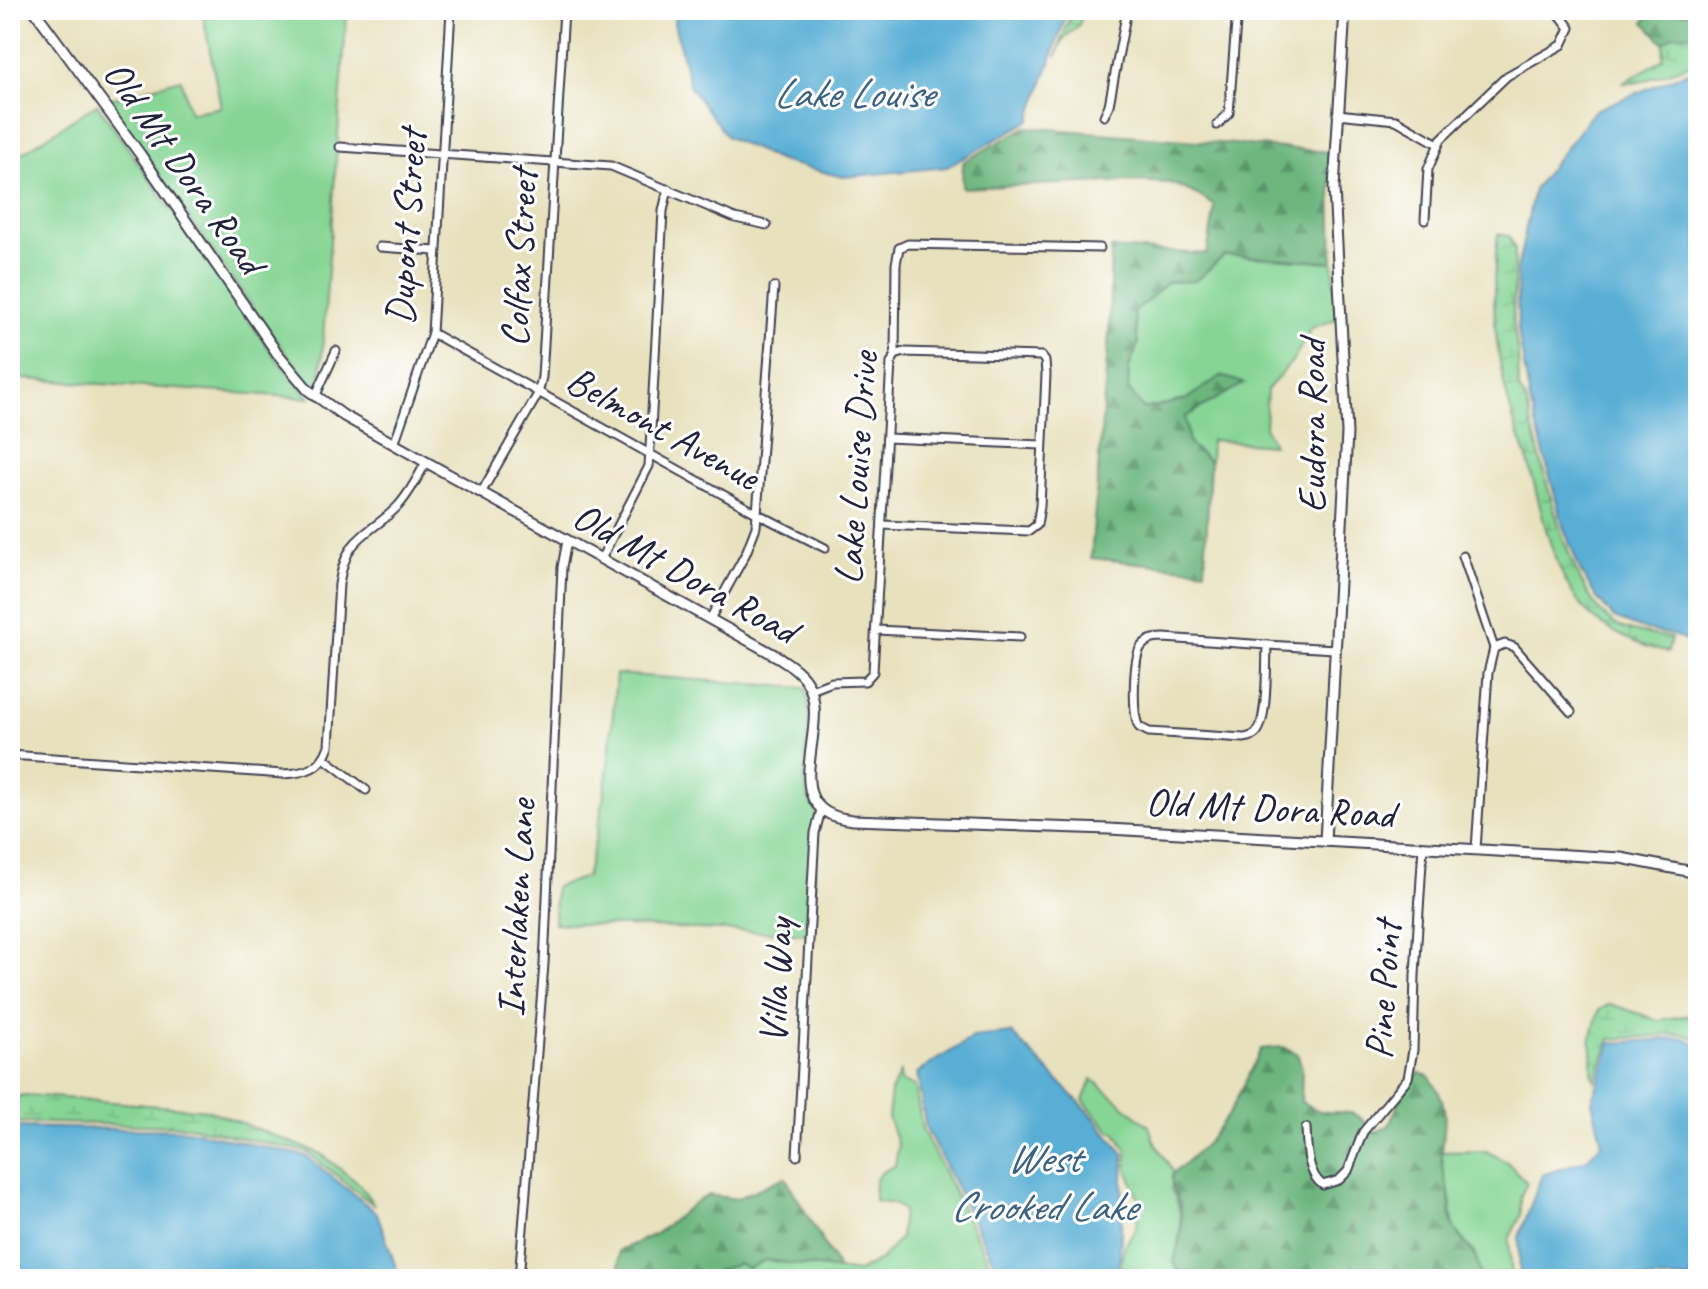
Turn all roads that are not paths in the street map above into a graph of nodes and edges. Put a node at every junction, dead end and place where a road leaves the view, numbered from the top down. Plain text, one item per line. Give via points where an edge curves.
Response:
1 (34, 10) edge
2 (451, 10) edge
3 (564, 10) edge
4 (1127, 10) edge
5 (1237, 10) edge
6 (1345, 10) edge
7 (1556, 10) edge
8 (1337, 114) junction
9 (1104, 116) dead end
10 (1217, 125) dead end
11 (1438, 144) junction
12 (340, 147) dead end
13 (442, 154) junction
14 (554, 161) junction
15 (668, 189) junction
16 (1425, 220) dead end
17 (767, 225) dead end
18 (380, 247) dead end
19 (1100, 248) dead end
20 (436, 251) junction
21 (774, 287) dead end
22 (432, 333) junction
23 (336, 351) dead end
24 (895, 355) junction
25 (538, 394) junction
26 (315, 397) junction
27 (887, 438) junction
28 (394, 444) junction
29 (1042, 445) junction
30 (649, 453) junction
31 (426, 462) junction
32 (481, 493) junction
33 (758, 514) junction
34 (882, 525) junction
35 (567, 541) junction
36 (825, 548) dead end
37 (1463, 556) dead end
38 (601, 559) junction
39 (710, 619) junction
40 (876, 630) junction
41 (1020, 637) dead end
42 (1267, 645) junction
43 (1494, 648) junction
44 (1335, 649) junction
45 (811, 690) junction
46 (1571, 712) dead end
47 (10, 755) edge
48 (324, 758) junction
49 (366, 790) dead end
50 (821, 810) junction
51 (1325, 841) junction
52 (1423, 846) junction
53 (1476, 849) junction
54 (1698, 873) edge
55 (1306, 1128) dead end
56 (797, 1156) dead end
57 (519, 1279) edge

1 - 26 street, Old Mt Dora Road via 277,353
2 - 13 street, Dupont Street
3 - 14 street, Colfax Street
4 - 9 street
5 - 10 street via 1229,113
6 - 8 street, Eudora Road
7 - 11 street via 1570,28 1562,45 1507,76
8 - 11 street via 1396,120
8 - 44 street, Eudora Road via 1334,188 1347,433
11 - 16 street via 1428,169
12 - 13 street
13 - 14 street
13 - 20 street, Dupont Street
14 - 15 street via 611,166
14 - 25 street, Colfax Street
15 - 17 street via 735,218
15 - 30 street
18 - 20 street
19 - 24 street, Lake Louise Drive via 899,248
20 - 22 street, Dupont Street
21 - 33 street
22 - 25 street, Belmont Avenue
22 - 28 street, Dupont Street
23 - 26 street
24 - 27 street, Lake Louise Drive
24 - 29 street via 1041,356 1046,374
25 - 30 street, Belmont Avenue
25 - 32 street, Colfax Street
26 - 28 street, Old Mt Dora Road
27 - 29 street
27 - 34 street, Lake Louise Drive
28 - 31 street, Old Mt Dora Road
29 - 34 street via 1037,525 1029,531
30 - 33 street, Belmont Avenue
30 - 38 street via 649,466
31 - 32 street, Old Mt Dora Road
31 - 48 street via 403,500 356,540 344,560
32 - 35 street, Old Mt Dora Road
33 - 36 street, Belmont Avenue
33 - 39 street via 753,538
34 - 40 street, Lake Louise Drive
35 - 38 street, Old Mt Dora Road
35 - 57 street, Interlaken Lane via 544,964
37 - 43 street
38 - 39 street, Old Mt Dora Road
39 - 45 street, Old Mt Dora Road via 780,658
40 - 41 street
40 - 45 street, Lake Louise Drive via 873,672 867,680 832,682
42 - 42 street via 1261,724 1252,736 1149,732 1139,727 1134,714 1143,644 1164,638
42 - 44 street
43 - 46 street via 1514,647
43 - 53 street
44 - 51 street, Eudora Road
45 - 50 street, Old Mt Dora Road via 810,786
47 - 48 street via 283,774 307,771
48 - 49 street
50 - 51 street, Old Mt Dora Road via 853,820
50 - 56 street, Villa Way via 815,833
51 - 52 street, Old Mt Dora Road
52 - 53 street, Old Mt Dora Road
52 - 55 street, Pine Point via 1408,1078 1363,1132 1352,1164 1339,1180 1323,1185 1317,1180
53 - 54 street, Old Mt Dora Road via 1621,858

